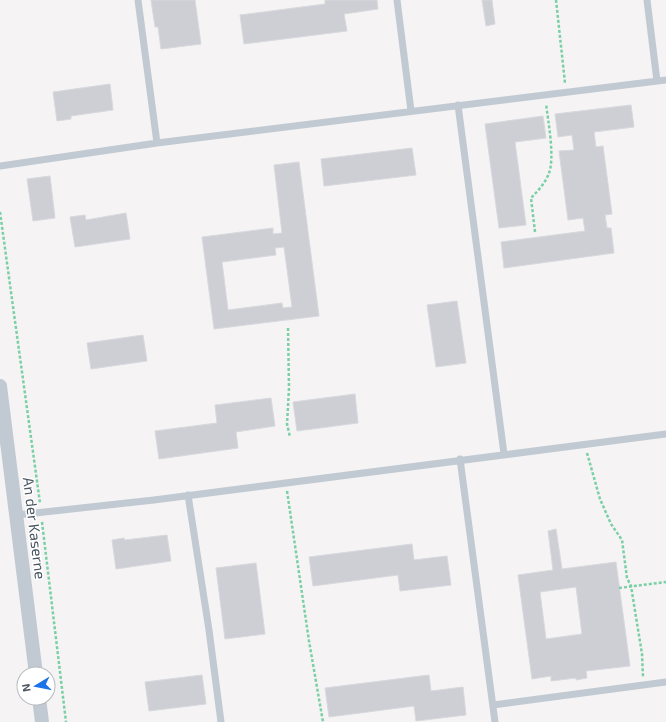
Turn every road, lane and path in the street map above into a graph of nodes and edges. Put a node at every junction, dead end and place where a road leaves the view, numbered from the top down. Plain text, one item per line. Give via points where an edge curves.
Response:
1 (138, 0) edge
2 (397, 0) edge
3 (556, 0) edge
4 (647, 0) edge
5 (666, 80) edge
6 (657, 81) junction
7 (566, 92) junction
8 (544, 94) junction
9 (458, 105) junction
10 (411, 111) junction
11 (157, 143) junction
12 (0, 166) edge
13 (0, 212) edge
14 (535, 232) dead end
15 (288, 328) dead end
16 (0, 386) edge
17 (666, 434) edge
18 (290, 437) dead end
19 (585, 444) junction
20 (504, 454) junction
21 (460, 459) junction
22 (286, 482) junction
23 (188, 495) junction
24 (41, 512) junction
25 (17, 515) junction
26 (666, 582) edge
27 (631, 586) junction
28 (619, 588) dead end
29 (35, 666) edge
30 (666, 682) edge
31 (643, 685) junction
32 (493, 705) junction
33 (40, 706) edge
34 (42, 722) edge
35 (66, 722) edge
36 (221, 722) edge
37 (323, 722) edge
38 (495, 722) edge

1 - 11 lane
2 - 10 lane
3 - 7 path
4 - 6 lane
5 - 6 lane
6 - 7 lane
7 - 8 lane
8 - 9 lane
8 - 14 path via 551,153 550,172 531,198
9 - 10 lane
9 - 20 lane
10 - 11 lane
11 - 12 lane
13 - 24 path
15 - 18 path via 287,424
16 - 25 street, An der Kaserne
17 - 19 lane
19 - 20 lane
19 - 27 path via 600,499 611,524 622,540 627,578
20 - 21 lane
21 - 22 lane
21 - 32 lane
22 - 23 lane
22 - 37 path
23 - 24 lane
23 - 36 lane
24 - 25 lane
24 - 35 path
25 - 29 street, An der Kaserne
26 - 27 path
27 - 28 path
27 - 31 path via 642,654
30 - 31 lane
31 - 32 lane
32 - 38 lane
33 - 34 street

